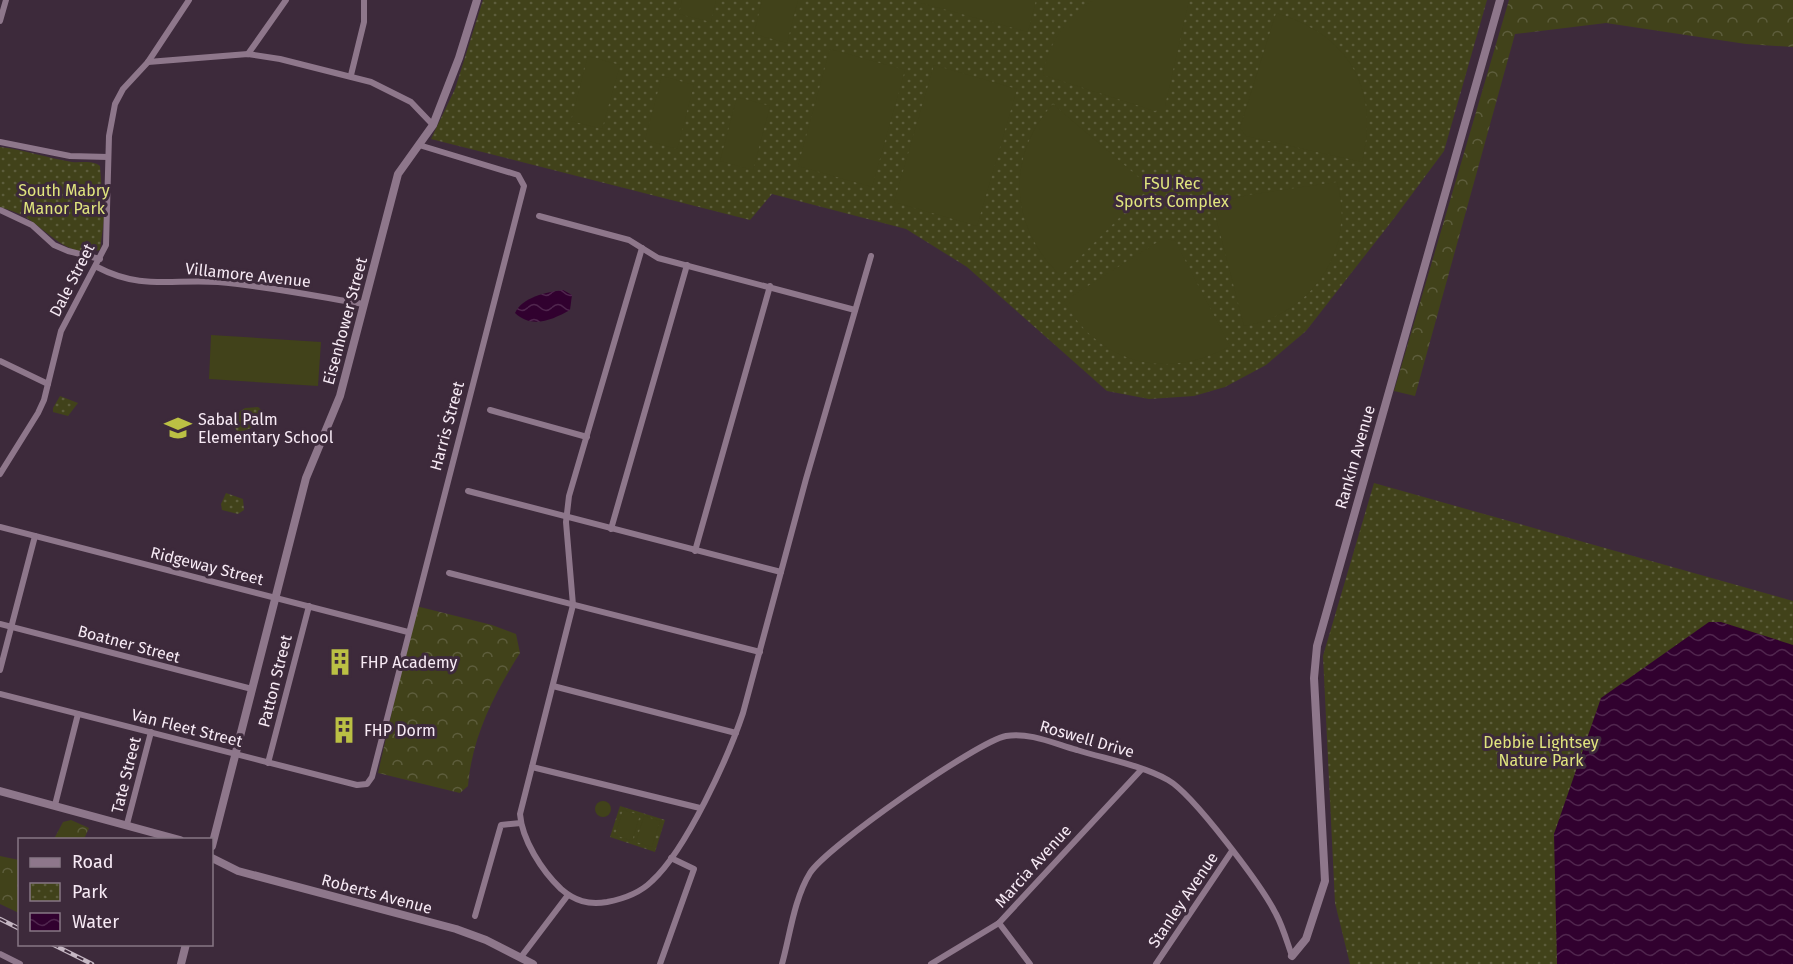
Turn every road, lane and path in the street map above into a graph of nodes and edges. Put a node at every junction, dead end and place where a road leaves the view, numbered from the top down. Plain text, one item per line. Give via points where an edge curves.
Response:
1 (6, 0) edge
2 (189, 0) edge
3 (286, 0) edge
4 (364, 0) edge
5 (477, 0) edge
6 (1500, 0) edge
7 (0, 21) edge
8 (248, 54) junction
9 (148, 62) junction
10 (351, 75) junction
11 (433, 124) junction
12 (0, 142) edge
13 (419, 145) junction
14 (108, 157) junction
15 (0, 210) edge
16 (538, 216) dead end
17 (642, 248) junction
18 (871, 256) dead end
19 (100, 259) junction
20 (687, 265) junction
21 (97, 267) junction
22 (770, 286) junction
23 (363, 304) junction
24 (855, 310) junction
25 (0, 361) edge
26 (48, 384) junction
27 (490, 410) dead end
28 (587, 437) junction
29 (0, 474) edge
30 (468, 491) dead end
31 (566, 517) junction
32 (0, 527) edge
33 (611, 529) junction
34 (35, 536) junction
35 (695, 551) junction
36 (781, 572) junction
37 (449, 573) dead end
38 (274, 597) junction
39 (573, 604) junction
40 (309, 606) junction
41 (0, 624) edge
42 (11, 627) junction
43 (408, 632) junction
44 (760, 652) junction
45 (0, 670) edge
46 (553, 686) junction
47 (252, 689) junction
48 (0, 694) edge
49 (78, 714) junction
50 (151, 732) junction
51 (736, 734) junction
52 (235, 754) junction
53 (268, 763) junction
54 (532, 767) junction
55 (1141, 770) junction
56 (367, 784) joint
57 (0, 791) edge
58 (55, 805) junction
59 (700, 808) junction
60 (521, 823) junction
61 (127, 824) junction
62 (215, 832) junction
63 (173, 838) edge
64 (210, 838) edge
65 (213, 841) edge
66 (1232, 851) junction
67 (213, 858) edge
68 (671, 858) junction
69 (568, 895) junction
70 (475, 916) dead end
71 (999, 923) junction
72 (186, 946) edge
73 (0, 954) edge
74 (521, 957) junction
75 (1291, 960) edge
76 (20, 964) edge
77 (181, 964) edge
78 (533, 964) edge
79 (660, 964) edge
80 (782, 964) edge
81 (931, 964) edge
82 (1030, 964) edge
83 (1156, 964) edge

1 - 7 street
2 - 9 street, Dale Street
3 - 8 street
4 - 10 street via 364,22
5 - 11 street, Eisenhower Street
6 - 75 street, Rankin Avenue via 1317,646 1315,687 1325,881 1309,929
8 - 9 street
8 - 10 street
9 - 14 street, Dale Street via 119,96
10 - 11 street via 411,102
11 - 13 street, Eisenhower Street
12 - 14 street via 70,156
13 - 23 street, Eisenhower Street via 398,174
13 - 43 street, Harris Street via 518,175 524,186
14 - 19 street, Dale Street via 107,231
15 - 19 street via 32,225 68,252
16 - 17 street via 629,240
17 - 20 street via 658,258
17 - 28 street
18 - 24 street
19 - 21 street, Dale Street
20 - 22 street
20 - 33 street
21 - 23 street, Villamore Avenue via 142,283 218,282
21 - 26 street, Dale Street via 61,331
22 - 24 street
22 - 35 street
23 - 38 street, Eisenhower Street via 340,396 306,478
24 - 36 street
25 - 26 street
26 - 29 street, Dale Street via 38,413
27 - 28 street
28 - 31 street
30 - 31 street
31 - 33 street
31 - 39 street
32 - 34 street, Ridgeway Street
33 - 35 street
34 - 38 street, Ridgeway Street
34 - 42 street
35 - 36 street
36 - 44 street
37 - 39 street
38 - 40 street, Ridgeway Street
38 - 47 street, Eisenhower Street
39 - 44 street
39 - 46 street
40 - 43 street, Ridgeway Street
40 - 53 street, Patton Street
41 - 42 street, Boatner Street
42 - 45 street
42 - 47 street, Boatner Street
43 - 56 street, Harris Street via 372,777
44 - 51 street
46 - 51 street
46 - 54 street
47 - 52 street, Eisenhower Street
48 - 49 street, Van Fleet Street
49 - 50 street, Van Fleet Street
49 - 58 street
50 - 52 street, Van Fleet Street
50 - 61 street, Tate Street
51 - 59 street
52 - 53 street, Van Fleet Street
52 - 62 street, Eisenhower Street
53 - 56 street, Van Fleet Street via 357,785
54 - 59 street
54 - 60 street via 522,801
55 - 66 street, Roswell Drive via 1172,782
55 - 71 street, Marcia Avenue
55 - 80 street, Roswell Drive via 1029,736 1007,736 986,743 893,804 814,866 804,884
57 - 58 street
58 - 61 street
59 - 68 street
60 - 69 street via 536,855
60 - 70 street via 501,825
61 - 63 street
62 - 64 street, Eisenhower Street
62 - 65 street, Eisenhower Street
66 - 75 street, Roswell Drive via 1277,914
66 - 83 street, Stanley Avenue
67 - 74 street, Roberts Avenue via 255,876 456,929
68 - 69 street via 652,882 627,897 602,903 583,902
68 - 79 street via 694,869
69 - 74 street
71 - 81 street, Marcia Avenue
71 - 82 street
72 - 77 street
73 - 76 street
74 - 78 street, Roberts Avenue

